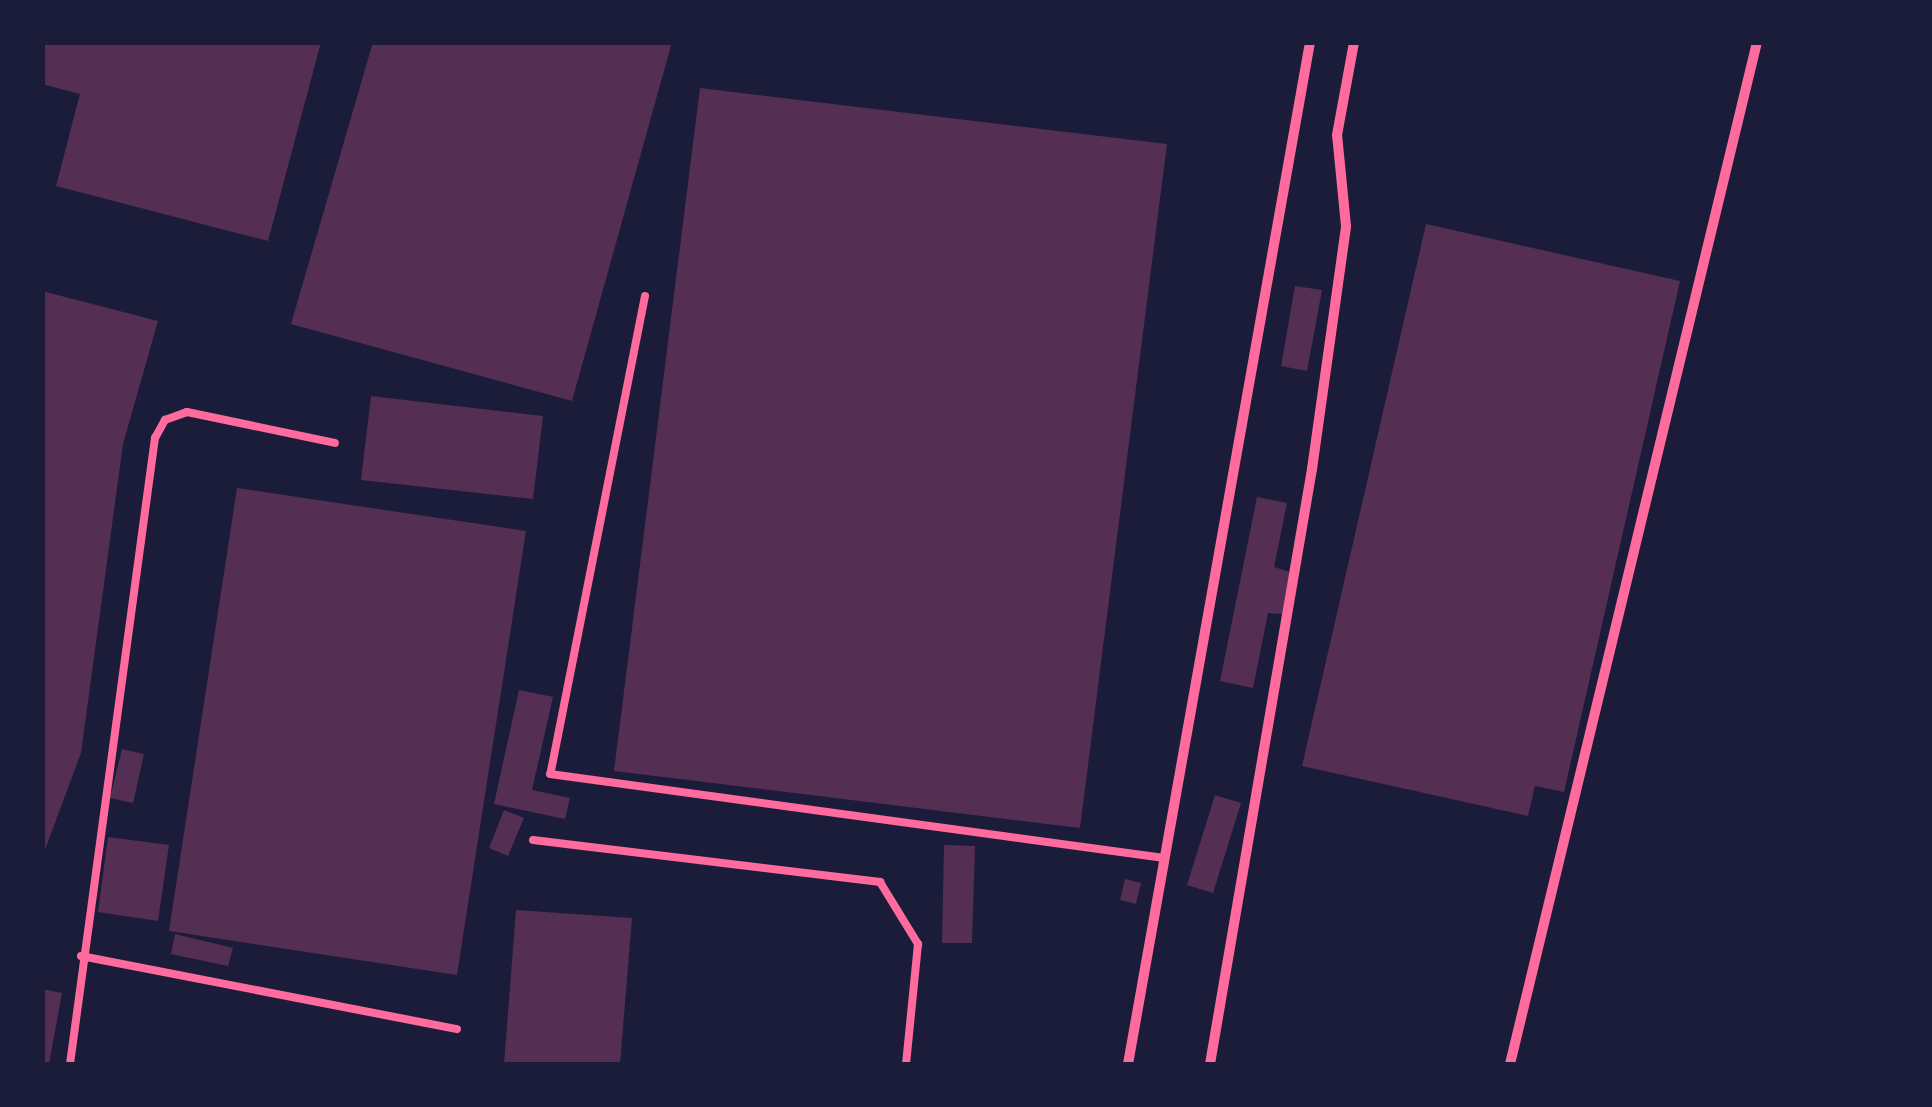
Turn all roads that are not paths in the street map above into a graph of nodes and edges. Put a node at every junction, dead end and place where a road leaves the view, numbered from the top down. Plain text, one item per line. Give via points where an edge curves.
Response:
1 (1310, 42) edge
2 (1354, 42) edge
3 (1757, 42) edge
4 (645, 296) dead end
5 (335, 443) dead end
6 (533, 840) dead end
7 (1164, 858) junction
8 (81, 956) junction
9 (457, 1029) dead end
10 (70, 1064) edge
11 (906, 1064) edge
12 (1128, 1064) edge
13 (1210, 1064) edge
14 (1510, 1064) edge

1 - 7 street
2 - 13 street via 1337,135 1346,226 1320,413
3 - 14 street
4 - 7 lane via 550,774
5 - 8 lane via 187,412 165,420 155,438
6 - 11 lane via 880,882 918,944
7 - 12 street
8 - 9 lane
8 - 10 lane

